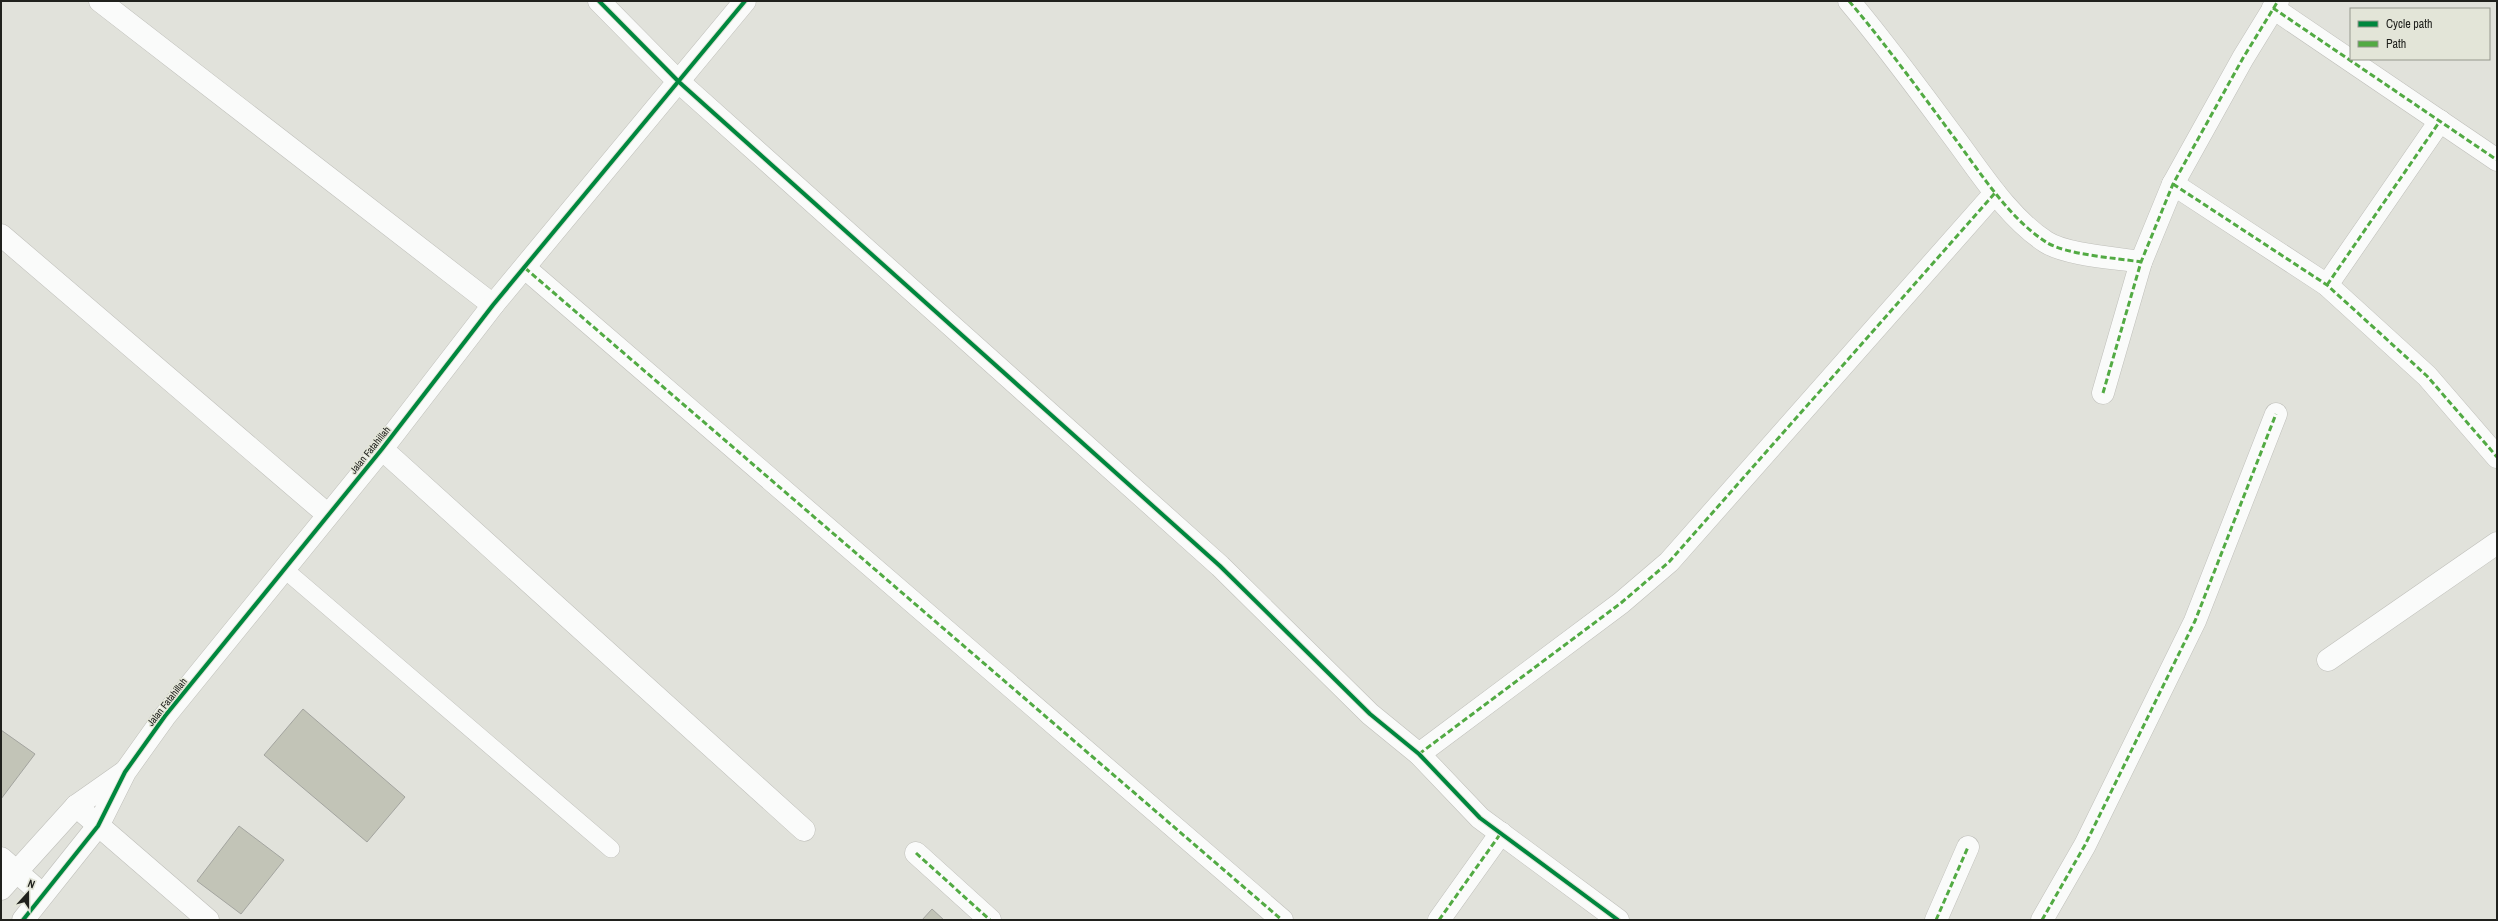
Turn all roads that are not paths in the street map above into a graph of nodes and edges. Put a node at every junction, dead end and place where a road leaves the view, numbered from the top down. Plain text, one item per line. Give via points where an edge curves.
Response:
1 (100, 1) edge
2 (599, 1) edge
3 (746, 1) edge
4 (1849, 1) edge
5 (2275, 4) edge
6 (2350, 57) edge
7 (2354, 60) edge
8 (679, 82) junction
9 (2440, 121) junction
10 (2497, 160) edge
11 (2173, 184) junction
12 (1995, 193) junction
13 (1, 235) edge
14 (2141, 262) junction
15 (525, 268) junction
16 (2327, 285) junction
17 (494, 306) junction
18 (2103, 393) dead end
19 (2276, 414) dead end
20 (382, 449) junction
21 (2497, 457) edge
22 (327, 514) junction
23 (2497, 543) edge
24 (284, 569) junction
25 (2328, 660) dead end
26 (1419, 754) junction
27 (125, 772) junction
28 (76, 806) junction
29 (98, 826) junction
30 (804, 830) dead end
31 (1501, 834) junction
32 (1968, 848) dead end
33 (611, 849) dead end
34 (916, 854) dead end
35 (1, 858) edge
36 (17, 872) junction
37 (1, 890) edge
38 (42, 894) junction
39 (23, 920) edge
40 (208, 920) edge
41 (990, 920) edge
42 (1282, 920) edge
43 (1439, 920) edge
44 (1618, 920) edge
45 (1936, 920) edge
46 (2042, 920) edge

1 - 17 street
2 - 8 street
3 - 8 street, Jalan Fatahillah
4 - 12 street via 1884,42
5 - 6 street
5 - 11 street
7 - 9 street
8 - 15 street, Jalan Fatahillah
8 - 26 street via 1220,566 1370,714
9 - 10 street
9 - 16 street
11 - 14 street
11 - 16 street
12 - 14 street via 2030,230 2047,243 2067,250
12 - 26 street via 1669,562 1621,603
13 - 22 street
14 - 18 street
15 - 17 street, Jalan Fatahillah
15 - 42 street
16 - 21 street via 2427,376
17 - 20 street, Jalan Fatahillah
19 - 46 street via 2195,621 2086,845
20 - 22 street, Jalan Fatahillah
20 - 30 street
22 - 24 street, Jalan Fatahillah
23 - 25 street
24 - 27 street, Jalan Fatahillah via 165,716
24 - 33 lane
26 - 31 street via 1480,818
27 - 28 street, Jalan Fatahillah
27 - 29 street, Jalan Fatahillah
28 - 29 street
28 - 36 street, Jalan Fatahillah
29 - 38 street, Jalan Fatahillah
29 - 40 street
31 - 43 street
31 - 44 street
32 - 45 street
34 - 41 street
35 - 36 street
36 - 37 street, Jalan Fatahillah
36 - 38 street
38 - 39 street, Jalan Fatahillah

